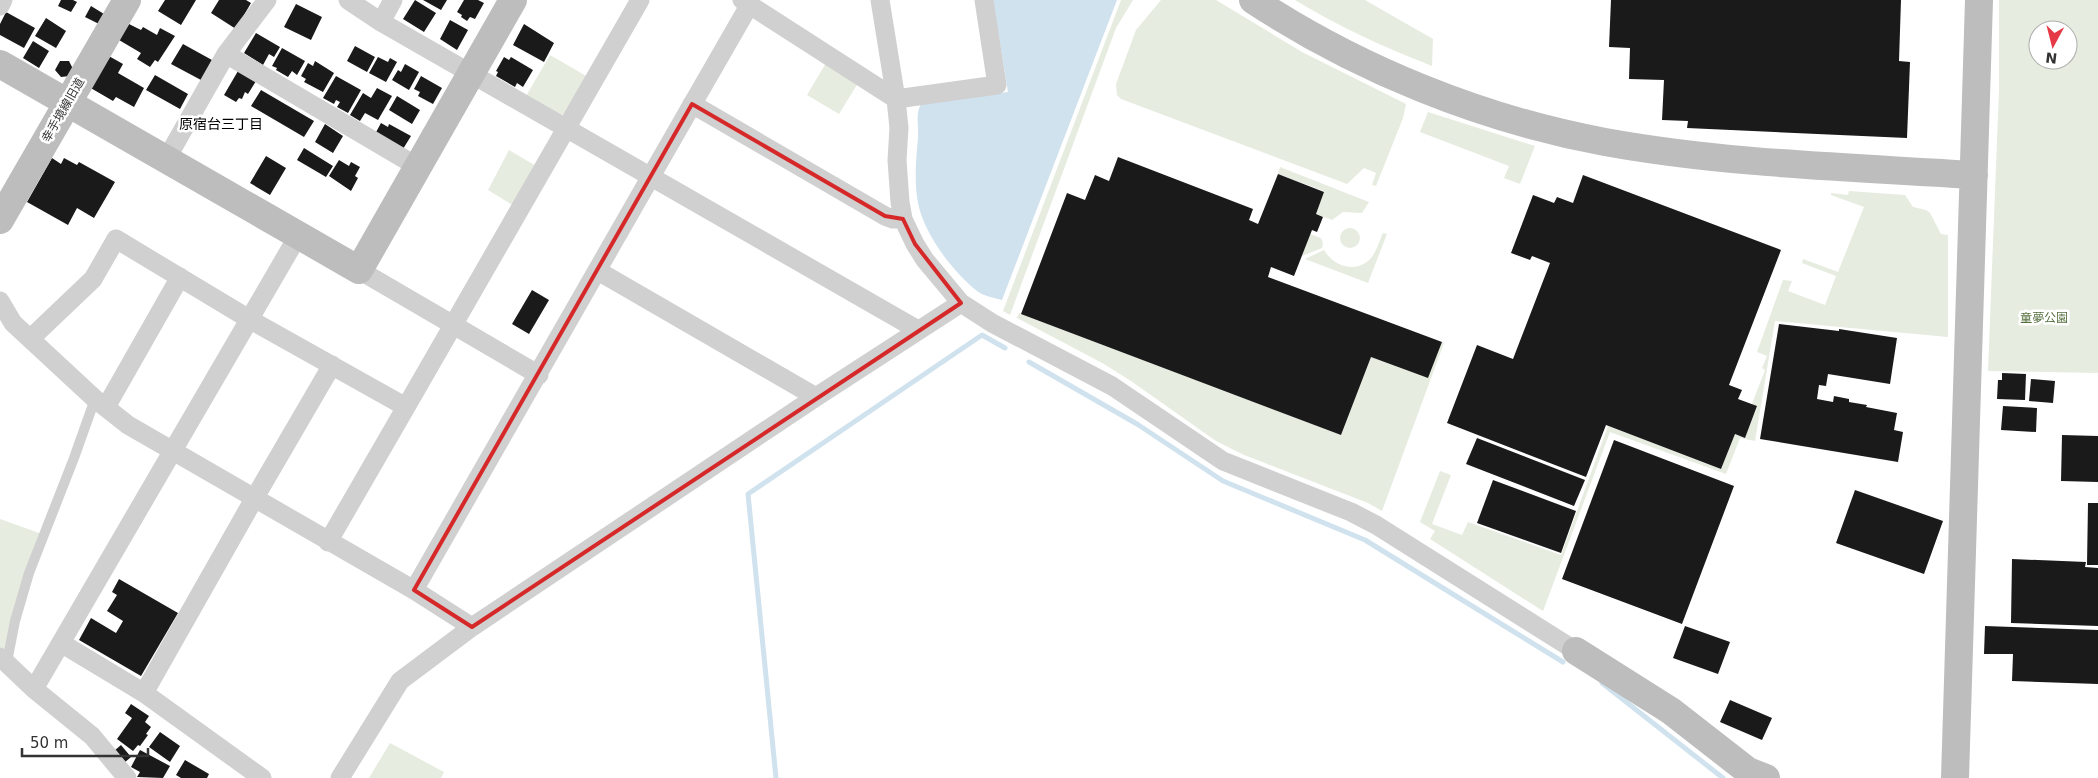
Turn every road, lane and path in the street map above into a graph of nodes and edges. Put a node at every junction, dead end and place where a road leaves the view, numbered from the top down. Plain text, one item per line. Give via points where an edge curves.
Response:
1 (4, 0) edge
2 (127, 0) edge
3 (267, 0) edge
4 (348, 0) edge
5 (393, 0) edge
6 (513, 0) edge
7 (640, 0) edge
8 (880, 0) edge
9 (984, 0) edge
10 (1253, 0) edge
11 (1979, 0) edge
12 (746, 2) edge
13 (0, 6) edge
14 (381, 22) junction
15 (226, 54) junction
16 (0, 64) edge
17 (471, 73) junction
18 (896, 99) junction
19 (68, 102) junction
20 (692, 104) junction
21 (566, 128) junction
22 (166, 158) junction
23 (418, 167) junction
24 (1974, 175) junction
25 (650, 176) junction
26 (903, 219) junction
27 (0, 220) edge
28 (299, 234) junction
29 (360, 270) junction
30 (598, 271) junction
31 (180, 277) junction
32 (0, 301) edge
33 (961, 303) junction
34 (249, 320) junction
35 (452, 325) junction
36 (918, 330) junction
37 (30, 339) junction
38 (332, 365) junction
39 (539, 375) junction
40 (816, 397) junction
41 (101, 403) junction
42 (406, 406) junction
43 (171, 452) junction
44 (254, 498) junction
45 (328, 542) junction
46 (414, 590) junction
47 (472, 627) junction
48 (61, 643) junction
49 (1576, 651) joint
50 (3, 660) edge
51 (34, 689) junction
52 (144, 693) junction
53 (127, 778) edge
54 (262, 778) edge
55 (340, 778) edge
56 (1766, 778) edge
57 (1955, 778) edge

1 - 13 street
2 - 19 street, 幸手境線旧道
3 - 15 street
4 - 14 street
5 - 14 street
6 - 17 street
7 - 21 street
8 - 18 street
9 - 18 street via 997,85
10 - 24 street via 1283,20 1413,85 1569,134 1649,149 1717,157
11 - 24 street
12 - 18 street
12 - 20 street
14 - 17 street
15 - 22 street
15 - 23 street
16 - 19 street
17 - 21 street
17 - 23 street
18 - 26 street via 897,160
19 - 22 street
19 - 27 street, 幸手境線旧道
20 - 25 street
20 - 26 street via 885,216
21 - 25 street
21 - 35 street
22 - 28 street
23 - 29 street
24 - 57 street
25 - 30 street
25 - 36 street
26 - 33 street via 925,260
28 - 29 street
28 - 34 street
29 - 35 street
30 - 39 street
30 - 40 street
31 - 34 street
31 - 37 street via 116,239 92,279
31 - 41 street
32 - 37 street via 13,323
33 - 36 street
33 - 49 street via 992,323 1112,386 1223,462 1376,524
34 - 38 street
34 - 43 street
35 - 39 street
35 - 42 street
36 - 40 street
37 - 41 street
38 - 42 street
38 - 44 street
39 - 46 street
40 - 47 street
41 - 43 street via 128,425
41 - 50 lane via 74,458 29,573
42 - 45 street
43 - 44 street
43 - 48 street
44 - 45 street
44 - 52 street
45 - 46 street
46 - 47 street
47 - 55 street via 400,681
48 - 51 street
48 - 52 street
49 - 56 street via 1671,711 1748,771
50 - 51 street
51 - 53 street via 92,736
52 - 54 street

